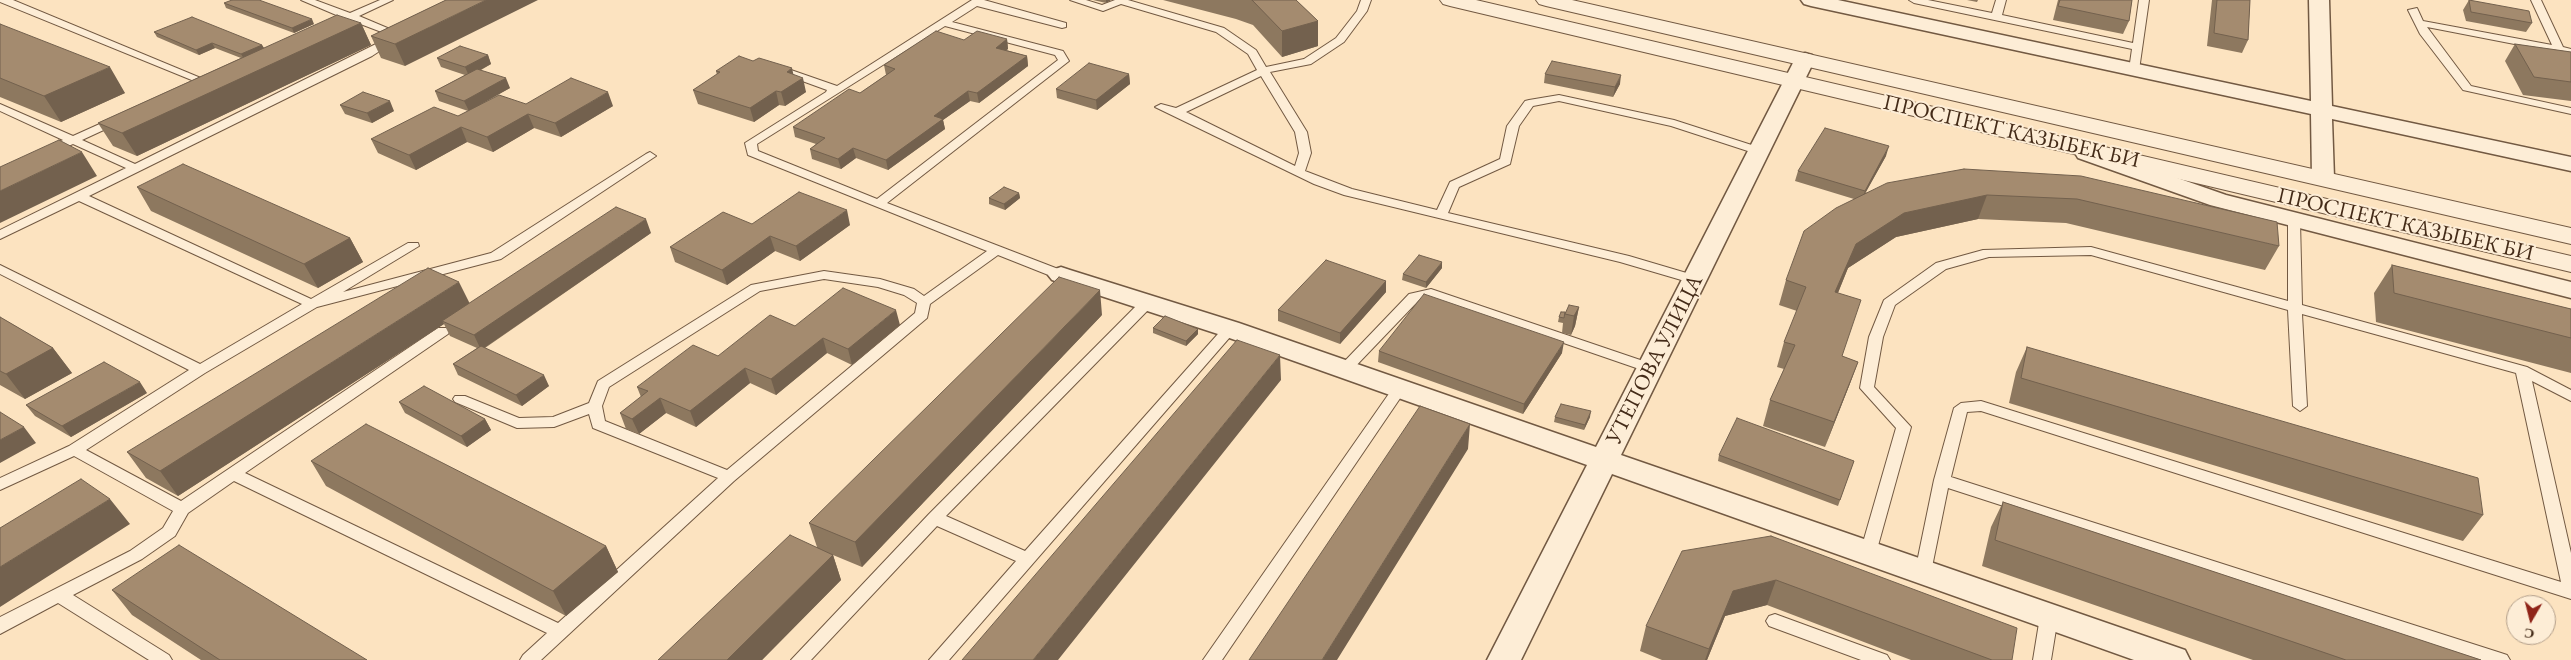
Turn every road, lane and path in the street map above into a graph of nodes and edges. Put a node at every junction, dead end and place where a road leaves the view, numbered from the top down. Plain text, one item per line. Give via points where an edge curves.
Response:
1 (4, 0) edge
2 (306, 0) edge
3 (388, 0) edge
4 (1075, 0) edge
5 (1366, 0) edge
6 (1450, 0) edge
7 (1546, 0) edge
8 (1811, 0) edge
9 (1914, 0) edge
10 (2001, 0) edge
11 (2319, 0) edge
12 (2536, 0) edge
13 (979, 1) edge
14 (2141, 1) edge
15 (1844, 4) edge
16 (2413, 10) dead end
17 (350, 17) junction
18 (1996, 17) junction
19 (946, 23) junction
20 (2420, 23) junction
21 (1062, 25) dead end
22 (324, 28) edge
23 (2138, 47) junction
24 (2559, 49) junction
25 (2571, 52) edge
26 (772, 67) edge
27 (1265, 70) junction
28 (1800, 70) junction
29 (2134, 70) junction
30 (185, 89) edge
31 (831, 94) junction
32 (0, 107) edge
33 (1161, 107) dead end
34 (2322, 111) junction
35 (2571, 111) edge
36 (1177, 112) junction
37 (124, 117) edge
38 (71, 141) junction
39 (2062, 144) junction
40 (1760, 151) junction
41 (650, 156) dead end
42 (36, 157) edge
43 (2571, 164) edge
44 (137, 169) junction
45 (1299, 172) junction
46 (2322, 178) junction
47 (81, 197) junction
48 (878, 204) junction
49 (1440, 214) junction
50 (2294, 221) junction
51 (0, 235) edge
52 (2571, 236) edge
53 (413, 246) dead end
54 (997, 250) junction
55 (2571, 264) edge
56 (0, 269) edge
57 (1060, 275) joint
58 (1695, 280) junction
59 (2571, 290) edge
60 (924, 302) junction
61 (1147, 303) junction
62 (312, 304) junction
63 (2295, 309) junction
64 (1230, 329) junction
65 (443, 331) edge
66 (1650, 368) junction
67 (1346, 369) junction
68 (200, 370) junction
69 (2522, 370) junction
70 (1400, 388) junction
71 (2571, 396) edge
72 (460, 399) dead end
73 (595, 406) junction
74 (2300, 406) dead end
75 (74, 450) junction
76 (1604, 460) junction
77 (233, 474) junction
78 (728, 477) junction
79 (1942, 480) junction
80 (0, 484) edge
81 (182, 509) junction
82 (935, 518) junction
83 (1868, 553) junction
84 (1026, 558) junction
85 (1923, 572) junction
86 (2571, 591) edge
87 (58, 594) junction
88 (2049, 617) junction
89 (1775, 621) dead end
90 (0, 627) edge
91 (560, 632) junction
92 (163, 660) edge
93 (529, 660) edge
94 (800, 660) edge
95 (938, 660) edge
96 (1212, 660) edge
97 (1504, 660) edge
98 (1881, 660) edge
99 (2042, 660) edge
100 (2173, 660) edge
101 (2501, 660) edge

1 - 30 lane via 207,79
2 - 17 lane
3 - 17 lane
4 - 27 lane via 1102,8 1121,1 1220,30 1252,52
5 - 27 lane via 1362,11 1340,40 1307,62
6 - 28 street, ПРОСПЕКТ КАЗЫБЕК БИ
7 - 28 street, ПРОСПЕКТ КАЗЫБЕК БИ
8 - 15 street
9 - 18 lane
10 - 18 lane
11 - 34 street
12 - 24 lane
13 - 19 lane
13 - 21 lane
14 - 23 lane
15 - 29 street
16 - 20 lane
17 - 22 lane
17 - 44 lane via 403,33 368,54
18 - 23 lane
19 - 31 lane
19 - 48 lane via 1058,53 1064,61
20 - 24 lane
20 - 35 lane via 2424,34 2467,88
23 - 29 lane
24 - 25 lane
26 - 31 lane via 833,88
27 - 36 lane
27 - 45 lane via 1301,132 1305,152
28 - 39 street, ПРОСПЕКТ КАЗЫБЕК БИ
28 - 40 street, УТЕПОВА УЛИЦА
28 - 46 street, ПРОСПЕКТ КАЗЫБЕК БИ
29 - 34 street
31 - 48 lane via 751,143 752,153
32 - 38 lane
33 - 36 lane
34 - 43 street
34 - 46 street
36 - 45 lane
37 - 38 lane
38 - 42 lane
38 - 44 lane
39 - 50 street via 2218,200
39 - 55 street, ПРОСПЕКТ КАЗЫБЕК БИ
40 - 49 lane via 1674,123 1559,98 1529,103 1513,126 1506,162 1454,185
40 - 58 street, УТЕПОВА УЛИЦА
41 - 62 lane via 496,256
44 - 47 lane
45 - 49 lane via 1348,192
46 - 52 street, ПРОСПЕКТ КАЗЫБЕК БИ
47 - 51 lane
47 - 62 lane
48 - 54 lane
49 - 58 lane via 1624,259
50 - 59 street
50 - 63 lane
53 - 62 lane
54 - 57 lane
54 - 60 lane
56 - 68 lane
57 - 61 street
58 - 66 street, УТЕПОВА УЛИЦА
60 - 73 lane via 909,292 880,283 824,276 756,288 603,384
60 - 78 lane via 922,315
61 - 64 street
61 - 82 lane
62 - 68 lane
63 - 69 lane
63 - 74 lane
63 - 83 lane via 2091,251 1988,253 1941,266 1889,303 1876,337 1867,388 1904,427
64 - 67 street
64 - 84 lane
65 - 77 lane
66 - 67 lane via 1431,293 1414,297
66 - 76 street, УТЕПОВА УЛИЦА
67 - 70 street
68 - 75 lane
69 - 71 lane
69 - 86 lane
70 - 76 street
70 - 96 lane
72 - 73 lane via 517,423 554,422
73 - 78 lane via 598,424
75 - 80 lane
75 - 81 lane
76 - 83 street
76 - 97 street, УТЕПОВА УЛИЦА
77 - 81 lane
77 - 91 lane
78 - 91 lane
79 - 85 lane
79 - 86 lane via 1961,408 1981,406
79 - 101 lane
81 - 87 lane via 169,532 136,555
82 - 84 lane
82 - 94 lane
83 - 85 street
84 - 95 lane
85 - 88 street
87 - 90 lane
87 - 92 lane
88 - 99 lane
88 - 100 street
89 - 98 lane
91 - 93 lane

